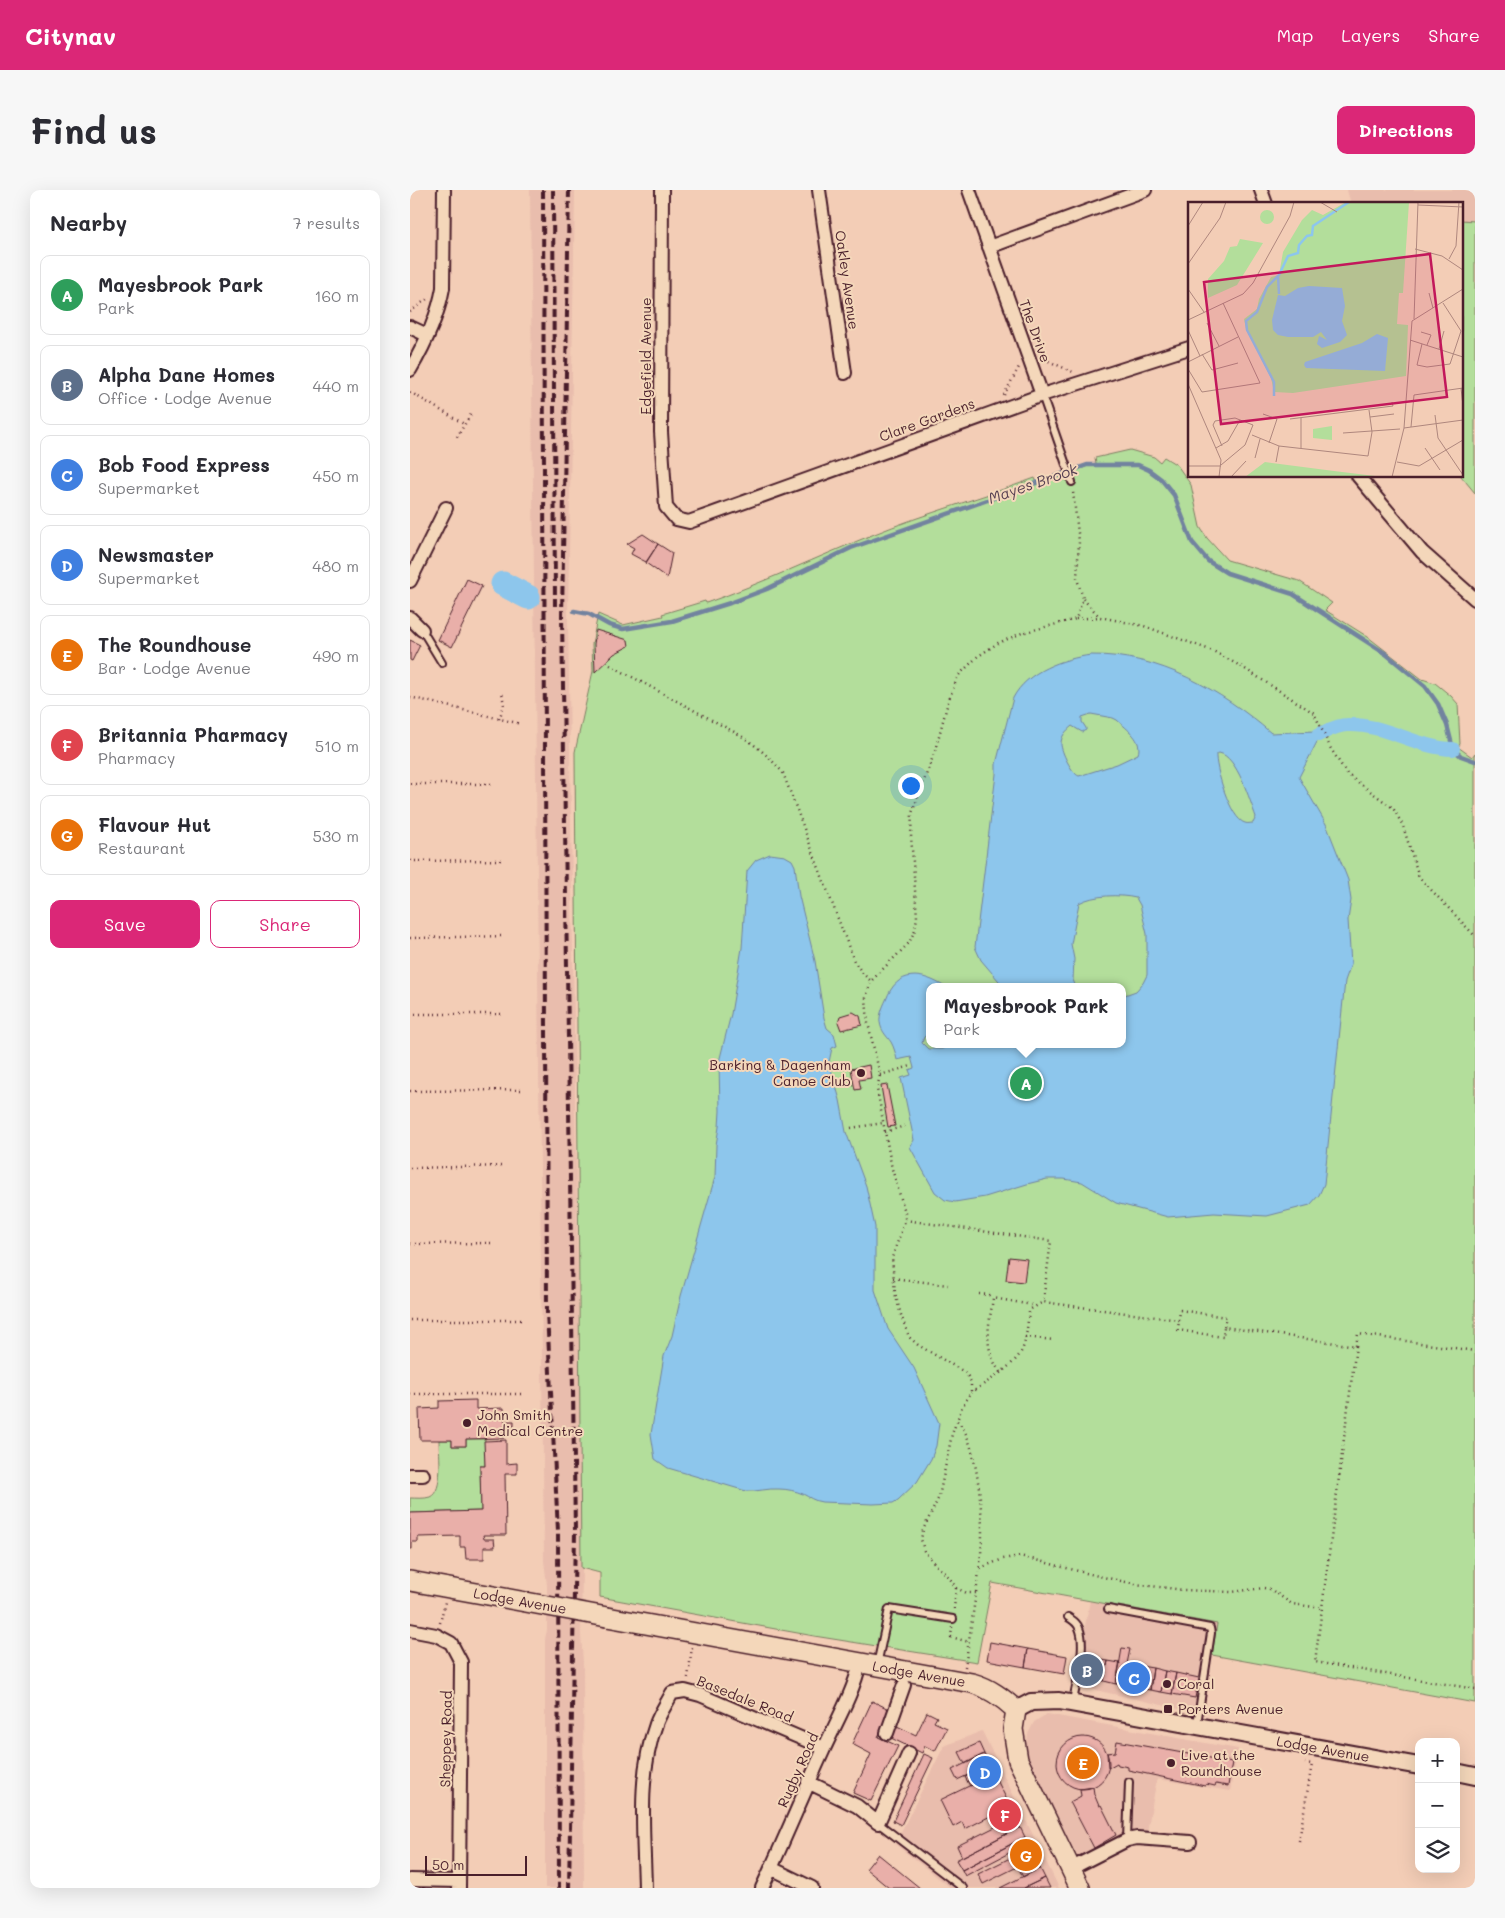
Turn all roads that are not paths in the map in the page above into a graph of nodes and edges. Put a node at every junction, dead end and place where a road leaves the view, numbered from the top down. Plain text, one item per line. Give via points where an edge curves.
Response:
1 (444, 190) edge
2 (662, 190) edge
3 (819, 190) edge
4 (969, 190) edge
5 (1145, 190) edge
6 (1261, 190) edge
7 (1265, 202) edge
8 (989, 247) junction
9 (410, 327) edge
10 (427, 335) junction
11 (1188, 348) edge
12 (410, 370) edge
13 (845, 373) dead end
14 (1042, 395) junction
15 (1360, 478) edge
16 (1072, 482) road end
17 (446, 508) dead end
18 (676, 519) joint
19 (410, 581) edge
20 (1475, 599) edge
21 (410, 618) edge
22 (422, 630) joint
23 (442, 663) dead end
24 (410, 1581) edge
25 (1108, 1609) dead end
26 (1068, 1616) dead end
27 (953, 1619) road end
28 (410, 1630) edge
29 (868, 1664) junction
30 (904, 1685) dead end
31 (1073, 1703) junction
32 (1016, 1710) junction
33 (1197, 1726) junction
34 (887, 1733) dead end
35 (824, 1748) junction
36 (909, 1753) dead end
37 (1415, 1765) edge
38 (1460, 1773) edge
39 (1475, 1776) edge
40 (808, 1782) junction
41 (1129, 1782) dead end
42 (878, 1823) junction
43 (1127, 1840) junction
44 (1190, 1842) dead end
45 (771, 1868) junction
46 (1070, 1869) junction
47 (410, 1880) edge
48 (459, 1884) edge
49 (645, 1888) edge
50 (762, 1888) edge
51 (812, 1888) edge
52 (963, 1888) edge
53 (1080, 1888) edge

1 - 10 street via 443,288
2 - 18 street, Edgefield Avenue via 660,432 666,507
3 - 13 street, Oakley Avenue
4 - 8 street, The Drive
5 - 8 street
6 - 7 street
8 - 14 street, The Drive via 1036,360
9 - 10 street
10 - 12 street
11 - 14 street, Clare Gardens
14 - 16 lane, The Drive
14 - 18 street, Clare Gardens via 689,522
15 - 20 street via 1422,552
17 - 19 street
21 - 22 street
22 - 23 lane
24 - 29 main road, Lodge Avenue, bridge
25 - 33 lane via 1210,1628
26 - 31 lane via 1076,1622 1082,1649
27 - 29 lane via 889,1609
28 - 48 street, Sheppey Road via 436,1635 451,1643 461,1662
29 - 32 main road, Lodge Avenue via 981,1686 1001,1696
29 - 35 street, Rugby Road via 857,1676
30 - 34 street
31 - 32 street, Lodge Avenue via 1059,1700 1031,1702
31 - 33 street, Lodge Avenue
32 - 46 main road via 1014,1729 1018,1760
33 - 37 street, Lodge Avenue
35 - 40 street, Rugby Road
35 - 49 street, Basedale Road via 700,1695 685,1691 672,1693 656,1723 645,1764
36 - 42 street
38 - 39 street
40 - 42 street via 857,1806
40 - 45 street, Rugby Road
41 - 43 lane
42 - 52 lane
43 - 44 street
43 - 46 street
45 - 50 street, Rugby Road
45 - 51 street
46 - 53 main road
47 - 48 street, Sheppey Road

